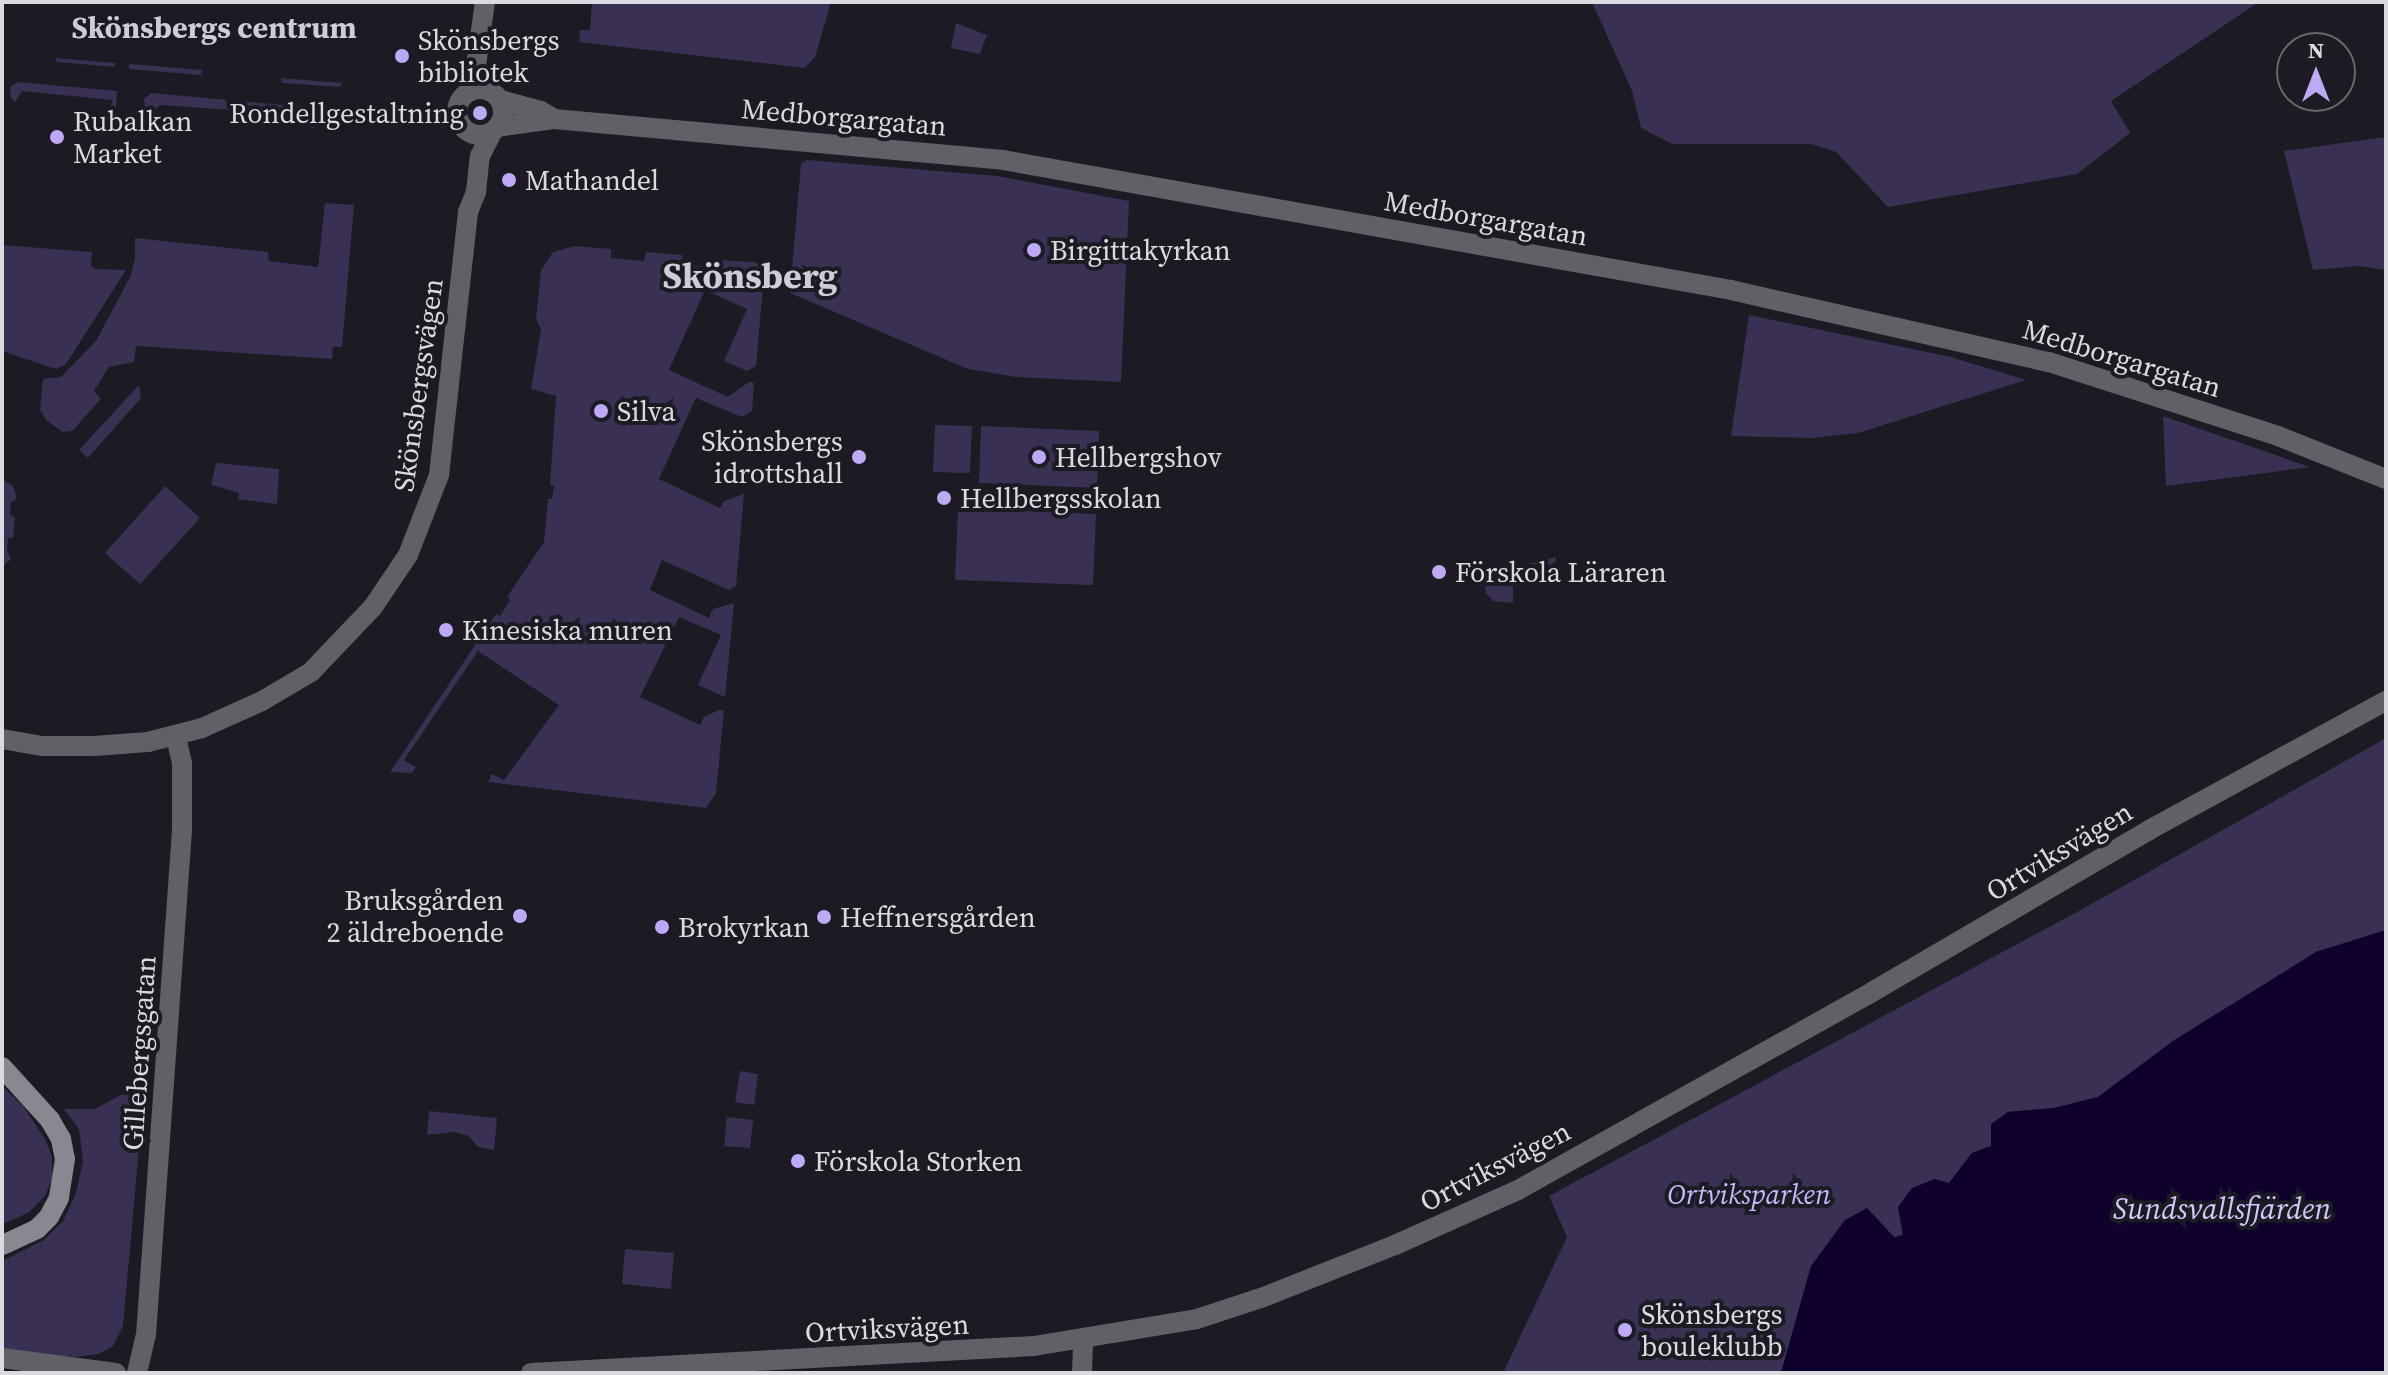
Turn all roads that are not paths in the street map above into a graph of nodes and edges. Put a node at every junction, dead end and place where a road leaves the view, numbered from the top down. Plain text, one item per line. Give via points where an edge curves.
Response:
1 (485, 6) edge
2 (468, 92) junction
3 (496, 96) junction
4 (554, 119) junction
5 (463, 129) junction
6 (494, 130) junction
7 (468, 212) junction
8 (2386, 479) edge
9 (2386, 701) edge
10 (176, 736) junction
11 (2, 739) edge
12 (42, 746) junction
13 (2, 754) edge
14 (2, 1067) edge
15 (2, 1245) edge
16 (1083, 1339) junction
17 (2, 1358) edge
18 (116, 1373) edge
19 (137, 1373) edge
20 (531, 1373) edge
21 (1082, 1373) edge

1 - 2 street
1 - 3 street
2 - 3 street via 480,89
2 - 5 street via 456,110
3 - 4 street, Medborgargatan
3 - 6 street via 503,113
4 - 6 street, Medborgargatan
4 - 8 street, Medborgargatan via 1003,160 1750,294 2071,368 2278,436
5 - 6 street via 477,135
5 - 7 street, Skönsbergsvägen
6 - 7 street, Skönsbergsvägen via 480,156
7 - 10 street, Skönsbergsvägen via 439,475 408,555 373,607 322,663 262,701
9 - 16 street, Ortviksvägen via 1518,1190 1261,1298 1197,1319
10 - 12 street, Skönsbergsvägen
10 - 19 street, Gillebergsgatan via 182,763 181,844 146,1335
11 - 12 street, Skönsbergsvägen
12 - 13 street, Skönsbergsvägen
14 - 15 main road via 50,1120 65,1159 59,1198 49,1217 37,1229
16 - 20 street, Ortviksvägen via 882,1357
16 - 21 street
17 - 18 street

